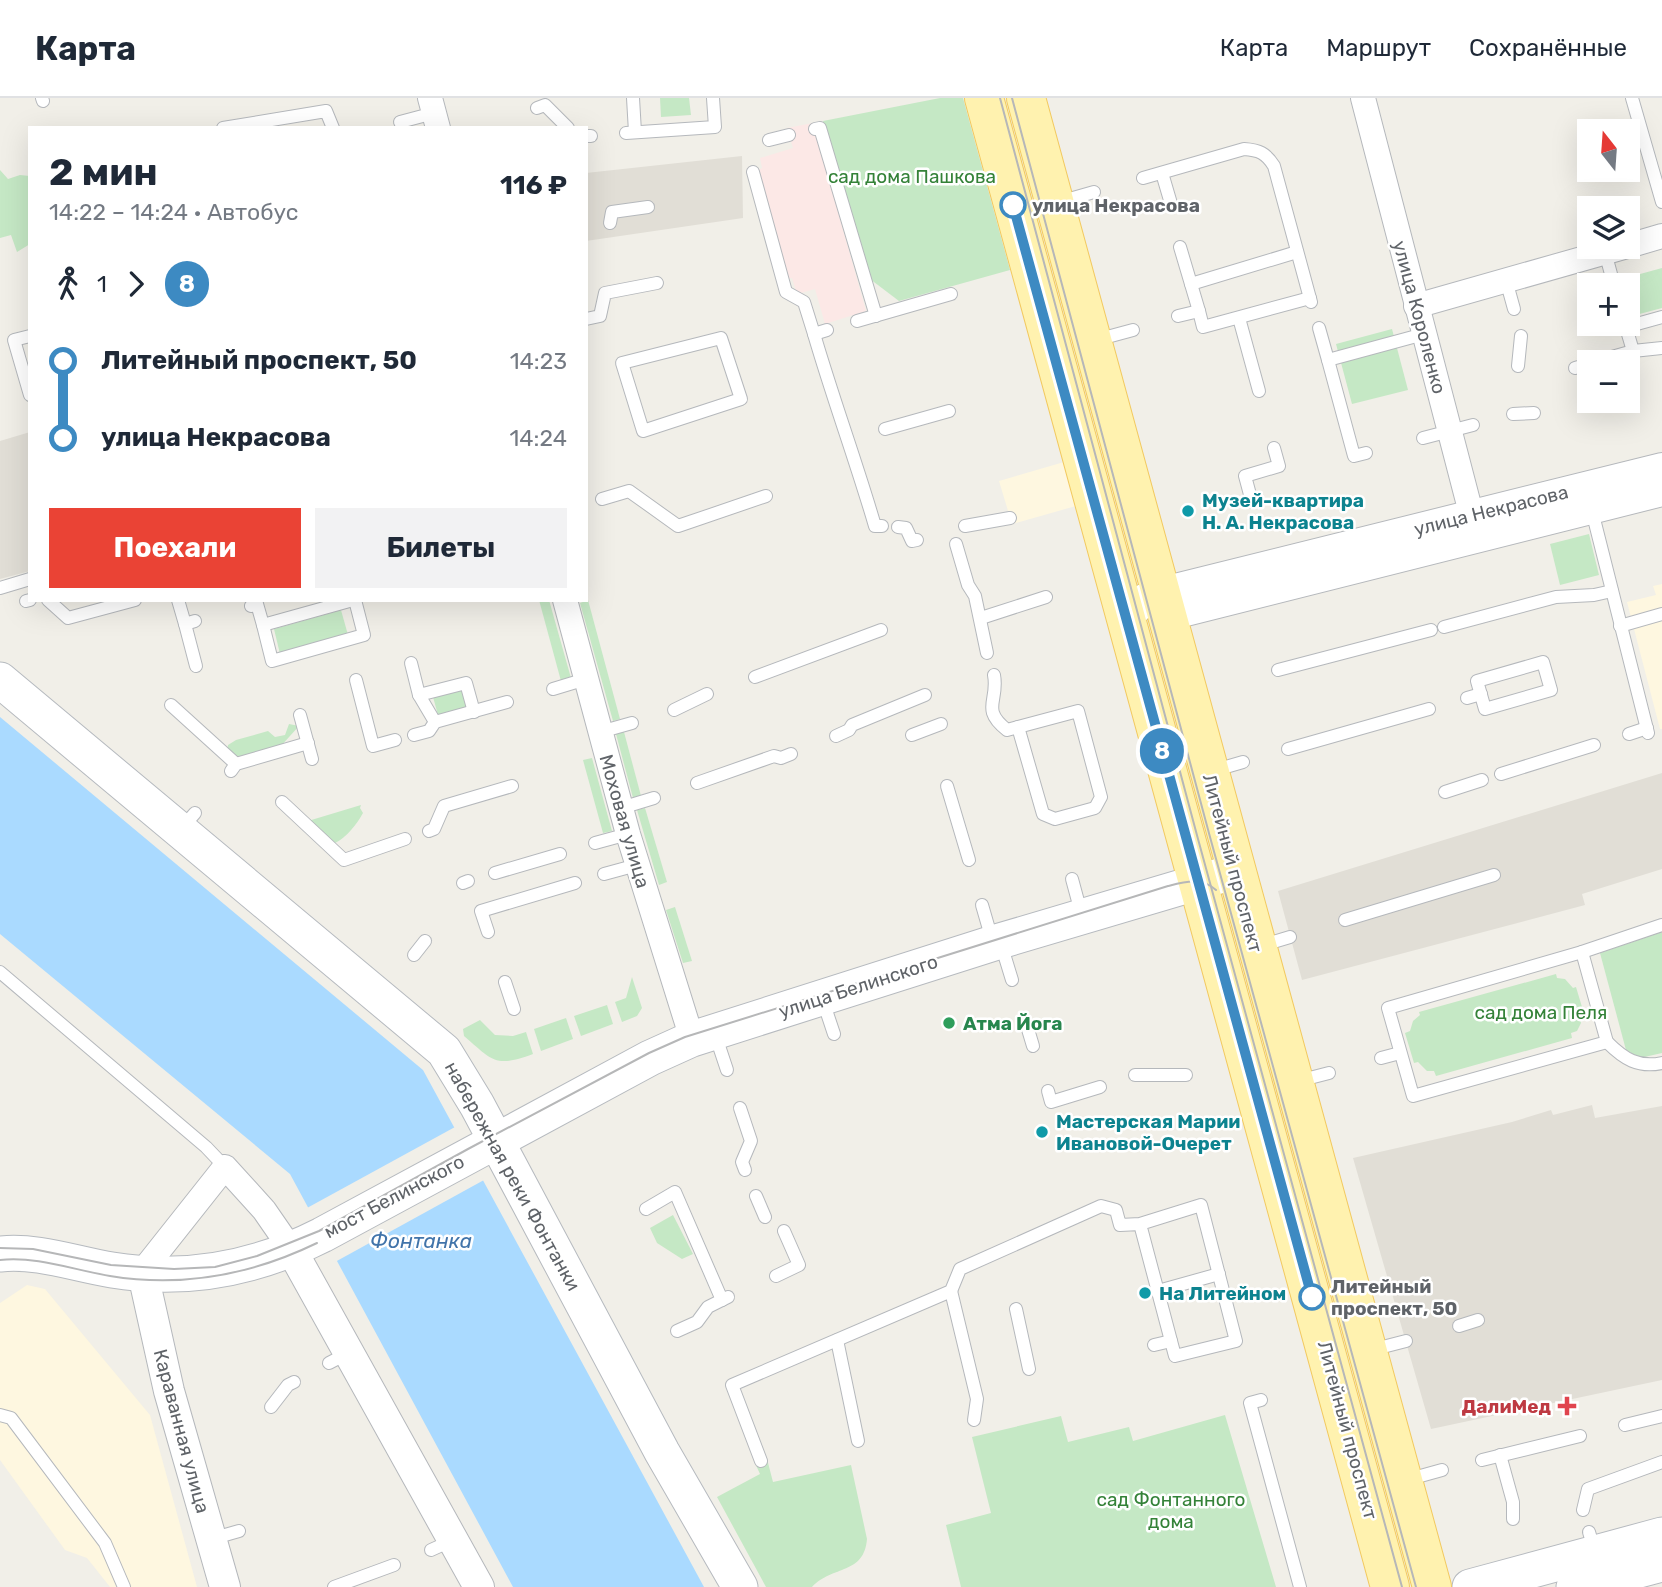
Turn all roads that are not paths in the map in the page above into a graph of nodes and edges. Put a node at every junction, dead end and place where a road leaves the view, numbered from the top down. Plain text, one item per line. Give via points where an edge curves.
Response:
1 (633, 98) edge
2 (713, 98) edge
3 (984, 98) edge
4 (1026, 98) edge
5 (1363, 98) edge
6 (1628, 99) edge
7 (537, 108) dead end
8 (434, 113) edge
9 (400, 122) dead end
10 (235, 126) edge
11 (332, 126) edge
12 (566, 126) edge
13 (814, 129) dead end
14 (789, 135) dead end
15 (769, 140) dead end
16 (753, 172) dead end
17 (1162, 173) junction
18 (1143, 178) dead end
19 (1094, 192) dead end
20 (1662, 202) edge
21 (1055, 203) junction
22 (648, 207) dead end
23 (1172, 207) dead end
24 (610, 223) dead end
25 (1662, 236) edge
26 (1640, 242) edge
27 (1180, 247) dead end
28 (1297, 252) junction
29 (1580, 259) edge
30 (1044, 268) junction
31 (1506, 280) junction
32 (657, 283) dead end
33 (1191, 284) junction
34 (951, 294) dead end
35 (1416, 306) junction
36 (1514, 309) dead end
37 (1199, 310) junction
38 (876, 316) junction
39 (1178, 316) dead end
40 (1239, 317) junction
41 (1662, 317) edge
42 (588, 319) edge
43 (857, 321) dead end
44 (1640, 322) edge
45 (1319, 328) dead end
46 (1133, 330) dead end
47 (1424, 334) junction
48 (28, 336) edge
49 (1521, 336) dead end
50 (1093, 341) junction
51 (1662, 348) edge
52 (1640, 350) edge
53 (1328, 360) junction
54 (1518, 366) dead end
55 (28, 388) edge
56 (1259, 391) dead end
57 (632, 398) junction
58 (617, 403) dead end
59 (949, 411) dead end
60 (1534, 413) dead end
61 (1513, 414) dead end
62 (1461, 428) junction
63 (886, 429) dead end
64 (1423, 438) dead end
65 (1274, 448) dead end
66 (1366, 453) dead end
67 (1662, 468) edge
68 (1662, 491) edge
69 (766, 496) dead end
70 (1589, 497) junction
71 (602, 499) dead end
72 (1252, 502) dead end
73 (1010, 518) dead end
74 (1475, 525) junction
75 (882, 526) dead end
76 (965, 526) dead end
77 (898, 527) dead end
78 (917, 540) dead end
79 (956, 544) dead end
80 (28, 580) edge
81 (0, 588) edge
82 (1612, 591) junction
83 (1046, 597) dead end
84 (50, 602) edge
85 (128, 602) edge
86 (179, 602) edge
87 (347, 602) edge
88 (355, 602) edge
89 (566, 602) edge
90 (255, 603) edge
91 (1162, 604) junction
92 (1662, 614) edge
93 (981, 618) junction
94 (1126, 620) junction
95 (263, 625) junction
96 (1620, 626) junction
97 (881, 630) dead end
98 (987, 653) dead end
99 (411, 663) dead end
100 (196, 666) dead end
101 (1278, 670) dead end
102 (993, 675) dead end
103 (755, 677) dead end
104 (0, 680) edge
105 (356, 680) dead end
106 (586, 680) junction
107 (553, 690) dead end
108 (707, 694) dead end
109 (1481, 694) junction
110 (419, 695) junction
111 (925, 695) dead end
112 (1467, 698) dead end
113 (507, 702) dead end
114 (171, 705) dead end
115 (1429, 709) dead end
116 (674, 710) dead end
117 (474, 712) junction
118 (300, 715) dead end
119 (435, 722) junction
120 (632, 723) dead end
121 (941, 724) dead end
122 (1018, 727) junction
123 (600, 732) junction
124 (1629, 734) dead end
125 (414, 735) dead end
126 (912, 735) dead end
127 (307, 736) junction
128 (836, 736) dead end
129 (395, 740) dead end
130 (1594, 745) dead end
131 (1288, 749) dead end
132 (791, 754) dead end
133 (312, 760) dead end
134 (1501, 774) dead end
135 (1482, 780) dead end
136 (697, 783) dead end
137 (512, 786) dead end
138 (947, 786) dead end
139 (1445, 792) dead end
140 (654, 798) dead end
141 (282, 802) dead end
142 (621, 808) junction
143 (429, 831) dead end
144 (628, 834) junction
145 (405, 839) dead end
146 (595, 843) dead end
147 (560, 854) dead end
148 (969, 860) dead end
149 (637, 864) junction
150 (1235, 871) junction
151 (495, 873) dead end
152 (604, 874) dead end
153 (1494, 875) dead end
154 (1072, 879) dead end
155 (1198, 882) junction
156 (575, 883) dead end
157 (982, 905) dead end
158 (1082, 916) junction
159 (1345, 920) dead end
160 (1662, 925) edge
161 (488, 932) dead end
162 (425, 941) dead end
163 (997, 942) junction
164 (1582, 952) junction
165 (414, 955) dead end
166 (0, 972) edge
167 (1012, 980) dead end
168 (505, 982) dead end
169 (822, 998) junction
170 (514, 1009) dead end
171 (1027, 1026) dead end
172 (834, 1034) dead end
173 (703, 1036) junction
174 (1607, 1042) junction
175 (1033, 1046) dead end
176 (1401, 1053) junction
177 (1381, 1058) dead end
178 (1662, 1063) edge
179 (727, 1070) dead end
180 (1135, 1076) dead end
181 (1186, 1076) dead end
182 (1100, 1087) dead end
183 (1048, 1091) dead end
184 (740, 1108) dead end
185 (483, 1148) junction
186 (225, 1167) junction
187 (745, 1170) dead end
188 (756, 1196) dead end
189 (646, 1209) dead end
190 (765, 1217) dead end
191 (1140, 1224) junction
192 (784, 1231) dead end
193 (306, 1242) junction
194 (0, 1254) edge
195 (1220, 1266) junction
196 (143, 1274) junction
197 (776, 1276) dead end
198 (951, 1291) junction
199 (1158, 1291) junction
200 (1016, 1309) dead end
201 (1478, 1320) dead end
202 (1459, 1326) dead end
203 (677, 1331) dead end
204 (837, 1340) junction
205 (1406, 1340) dead end
206 (1171, 1341) junction
207 (1154, 1345) dead end
208 (1367, 1351) junction
209 (1029, 1369) dead end
210 (294, 1382) dead end
211 (1261, 1400) dead end
212 (271, 1407) dead end
213 (0, 1415) edge
214 (1661, 1419) edge
215 (974, 1420) dead end
216 (1625, 1425) dead end
217 (1580, 1436) dead end
218 (858, 1441) dead end
219 (1500, 1455) junction
220 (1482, 1460) dead end
221 (761, 1461) dead end
222 (1662, 1462) edge
223 (1442, 1470) dead end
224 (1403, 1481) junction
225 (1583, 1510) dead end
226 (1513, 1519) dead end
227 (1662, 1535) edge
228 (1590, 1563) edge
229 (1662, 1563) edge
230 (394, 1565) dead end
231 (124, 1587) edge
232 (225, 1587) edge
233 (334, 1587) edge
234 (479, 1587) edge
235 (740, 1587) edge
236 (1300, 1587) edge
237 (1390, 1587) edge
238 (1432, 1587) edge
239 (1470, 1587) edge

1 - 2 lane via 631,133 715,127
3 - 30 main road, Литейный проспект
4 - 21 main road, Литейный проспект
5 - 35 street, улица Короленко
6 - 20 lane
7 - 12 lane via 545,105
8 - 9 lane
10 - 11 lane via 326,111
13 - 38 lane via 820,128
14 - 15 lane
16 - 75 lane via 786,292 804,302 820,332 841,425 853,438 875,526
17 - 18 lane
17 - 23 lane
17 - 28 lane via 1244,149 1267,156 1274,166
19 - 21 lane
21 - 30 main road, Литейный проспект
22 - 24 lane via 612,212
25 - 26 street
27 - 33 lane
28 - 33 lane
28 - 40 lane via 1311,300
29 - 31 street
30 - 50 main road, Литейный проспект
30 - 94 main road, Литейный проспект via 1086,497 1109,580
31 - 35 street
31 - 36 lane
32 - 42 lane via 606,293 600,316
33 - 37 lane
34 - 38 lane
35 - 47 street, улица Короленко
37 - 39 lane
37 - 40 lane via 1203,327
38 - 43 lane
40 - 56 lane
41 - 44 lane
45 - 53 lane
46 - 50 lane
47 - 53 lane
47 - 62 street, улица Короленко
48 - 55 lane via 14,340
49 - 54 lane
50 - 91 main road, Литейный проспект
51 - 52 lane
53 - 66 lane via 1354,456
57 - 57 lane via 622,363 721,338 741,399 643,431
57 - 58 lane
59 - 63 lane
60 - 61 lane
62 - 64 lane
62 - 74 street, улица Короленко
65 - 72 lane via 1279,466 1245,476
67 - 70 street, улица Некрасова
68 - 70 street, улица Некрасова
69 - 71 lane via 678,526 629,491
70 - 74 street, улица Некрасова
70 - 82 lane
73 - 76 lane
74 - 91 street, улица Некрасова via 1267,559
74 - 91 street, улица Некрасова via 1385,567
77 - 78 lane via 906,528 912,541
79 - 93 lane
80 - 81 lane
82 - 96 lane
82 - 101 lane via 1556,597 1437,628 1402,631
83 - 93 lane
84 - 85 lane via 68,618
86 - 100 lane via 190,623
87 - 95 lane
88 - 95 lane via 365,635 272,661
89 - 106 street, Моховая улица
90 - 95 lane
91 - 94 street, улица Некрасова via 1146,598
91 - 150 main road, Литейный проспект via 1225,767
92 - 96 lane
93 - 98 lane
94 - 155 main road, Литейный проспект
96 - 124 lane via 1647,731
97 - 103 lane
99 - 110 lane
102 - 122 lane via 986,707 1007,730
104 - 185 main road, набережная реки Фонтанки via 188,821 444,1051
105 - 129 lane via 361,718 373,746
106 - 107 lane
106 - 123 street, Моховая улица
108 - 116 lane
109 - 109 lane via 1477,681 1543,662 1551,690 1485,709
109 - 112 lane
110 - 117 lane via 466,683
110 - 119 lane
111 - 128 lane
113 - 117 lane
114 - 127 lane via 234,767
115 - 131 lane
117 - 119 lane
118 - 127 lane
119 - 125 lane via 429,731
120 - 123 lane
121 - 126 lane
122 - 122 lane via 1043,814 1057,825 1095,808 1101,797 1078,711
123 - 142 street, Моховая улица
127 - 133 lane
130 - 134 lane
132 - 136 lane
135 - 139 lane
137 - 143 lane via 444,806
138 - 148 lane
140 - 142 lane
141 - 145 lane via 337,858 344,860
142 - 144 street, Моховая улица
144 - 146 lane
144 - 149 street, Моховая улица
147 - 151 lane
149 - 152 lane
149 - 173 street, Моховая улица
150 - 155 main road, улица Белинского
150 - 208 main road, Литейный проспект via 1273,942 1311,1078
153 - 159 lane
154 - 158 lane
155 - 158 main road, улица Белинского
155 - 237 main road, Литейный проспект via 1240,1060 1327,1382
156 - 161 lane via 481,911
157 - 163 lane
158 - 163 main road, улица Белинского
160 - 164 lane
162 - 165 lane
163 - 167 lane
163 - 169 main road, улица Белинского
164 - 174 lane
164 - 176 lane via 1388,1008
166 - 186 lane
168 - 170 lane
169 - 172 lane
169 - 173 main road, улица Белинского
171 - 175 lane
173 - 179 lane
173 - 185 main road, улица Белинского via 650,1058
174 - 176 lane via 1413,1096
174 - 178 lane via 1634,1063
176 - 177 lane
180 - 181 lane
182 - 183 lane via 1051,1102
184 - 187 lane via 751,1141 741,1162
185 - 193 main road, мост Белинского
185 - 235 main road, набережная реки Фонтанки
186 - 193 street via 264,1210
186 - 196 street
188 - 190 lane
189 - 203 lane via 675,1192 726,1298
191 - 195 lane via 1201,1205
191 - 198 lane via 1120,1225 1116,1210 1101,1206 960,1269
191 - 199 lane
192 - 197 lane via 799,1265
193 - 196 main road, мост Белинского via 216,1272
193 - 234 street via 339,1357 442,1545
194 - 196 main road, мост Белинского via 52,1257
195 - 199 lane
195 - 206 lane via 1236,1341 1175,1356
196 - 232 street, Караванная улица via 169,1391 225,1535
198 - 204 lane
198 - 215 lane via 970,1347 977,1399
199 - 206 lane
200 - 209 lane via 1016,1336
201 - 202 lane
204 - 218 lane
204 - 221 lane via 732,1385
205 - 208 lane
206 - 207 lane
208 - 224 main road, Литейный проспект
210 - 212 lane
211 - 236 lane via 1250,1403
213 - 231 lane via 11,1418 105,1543
214 - 216 lane
217 - 219 lane
219 - 220 lane
219 - 226 lane
222 - 225 lane via 1588,1489
223 - 224 lane
224 - 238 main road, Литейный проспект
227 - 228 main road
228 - 229 main road
228 - 239 main road via 1525,1563
230 - 233 lane

